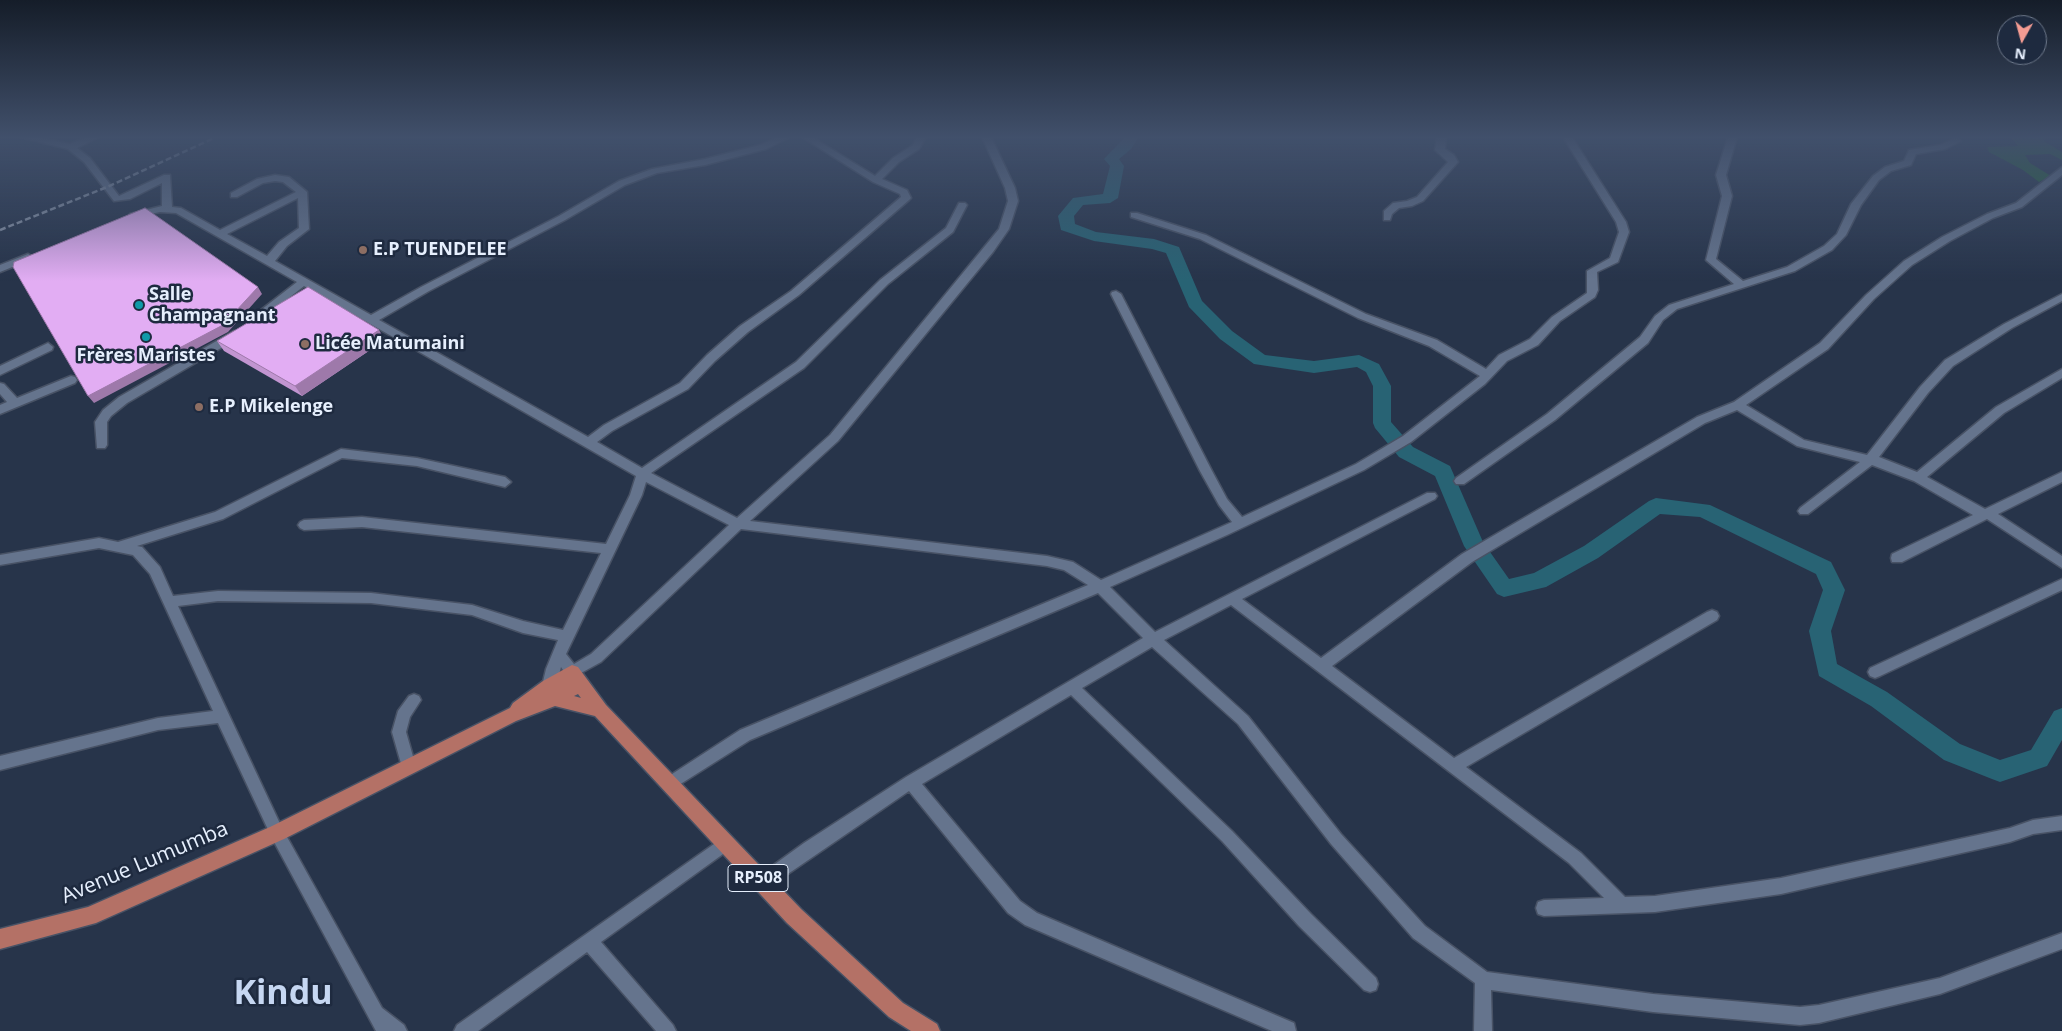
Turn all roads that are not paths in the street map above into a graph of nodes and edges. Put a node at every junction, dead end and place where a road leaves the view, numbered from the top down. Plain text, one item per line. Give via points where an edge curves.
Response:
1 (107, 185) edge
2 (151, 185) edge
3 (167, 185) edge
4 (252, 185) edge
5 (294, 185) edge
6 (618, 185) edge
7 (888, 185) edge
8 (1009, 185) edge
9 (1432, 185) edge
10 (1598, 185) edge
11 (1724, 185) edge
12 (1871, 185) edge
13 (2043, 185) edge
14 (302, 192) junction
15 (234, 195) dead end
16 (962, 204) dead end
17 (167, 209) junction
18 (1134, 215) dead end
19 (1387, 218) dead end
20 (118, 222) edge
21 (219, 234) junction
22 (37, 254) edge
23 (268, 262) junction
24 (0, 269) edge
25 (303, 282) junction
26 (1742, 285) junction
27 (1116, 294) dead end
28 (2062, 297) edge
29 (371, 320) junction
30 (48, 346) dead end
31 (0, 371) edge
32 (2062, 373) edge
33 (1487, 375) junction
34 (71, 380) dead end
35 (0, 388) edge
36 (15, 404) junction
37 (1738, 405) junction
38 (0, 410) edge
39 (588, 444) junction
40 (101, 445) dead end
41 (1870, 460) junction
42 (643, 473) junction
43 (2062, 477) edge
44 (1918, 478) junction
45 (1460, 481) dead end
46 (505, 482) dead end
47 (1431, 496) dead end
48 (1804, 511) dead end
49 (1986, 514) junction
50 (738, 524) junction
51 (1240, 524) junction
52 (304, 525) dead end
53 (118, 547) junction
54 (610, 548) junction
55 (1897, 558) dead end
56 (0, 560) edge
57 (2062, 563) edge
58 (2062, 584) edge
59 (1100, 586) junction
60 (1231, 598) junction
61 (169, 602) junction
62 (1712, 616) dead end
63 (567, 636) junction
64 (1153, 639) junction
65 (558, 656) junction
66 (1321, 666) junction
67 (1875, 672) dead end
68 (576, 678) junction
69 (1072, 687) junction
70 (552, 692) junction
71 (414, 700) dead end
72 (600, 710) junction
73 (222, 716) junction
74 (0, 763) edge
75 (1454, 766) junction
76 (409, 767) junction
77 (911, 782) junction
78 (671, 783) junction
79 (2062, 823) edge
80 (277, 833) junction
81 (724, 844) junction
82 (763, 883) junction
83 (1622, 905) junction
84 (1544, 908) dead end
85 (0, 939) edge
86 (589, 941) junction
87 (2062, 942) edge
88 (1483, 979) junction
89 (1370, 984) dead end
90 (378, 1014) junction
91 (1288, 1029) dead end
92 (385, 1031) edge
93 (398, 1031) edge
94 (463, 1031) edge
95 (666, 1031) edge
96 (930, 1031) edge
97 (1483, 1031) edge

1 - 2 street via 117,198 127,197
3 - 17 street
4 - 15 street
5 - 14 street
6 - 29 street
7 - 39 street via 904,192 906,198 795,293 744,329 684,386 608,428
8 - 50 street via 1013,201 1004,228 990,250 834,438
9 - 19 street via 1420,199 1396,205 1387,213
10 - 33 street via 1624,232 1614,260 1592,271 1591,295 1556,319 1534,342 1503,358
11 - 26 street via 1727,196 1711,260
12 - 26 street via 1856,204 1841,236 1828,248 1791,269
13 - 37 street via 2019,205 1964,230 1908,263 1870,297 1824,346
14 - 21 street
14 - 23 street via 304,229 283,244
16 - 42 street via 950,230 884,282 800,365
17 - 20 street via 149,210
17 - 21 street via 178,210
18 - 33 street via 1203,237 1353,311 1433,343
21 - 23 street
22 - 24 street
23 - 25 street
25 - 29 street
25 - 40 street via 241,332 123,400 107,413 102,422
26 - 45 street via 1673,307 1659,318 1644,340 1551,417
27 - 51 street via 1206,471
28 - 41 street via 1949,363
29 - 39 street
30 - 31 street
32 - 44 street via 2000,410
33 - 51 street via 1392,449
34 - 36 street
35 - 36 street
36 - 38 street
37 - 41 street via 1801,443
37 - 66 street via 1701,420 1467,558
39 - 42 street
41 - 44 street
41 - 48 street
42 - 50 street
42 - 54 street
43 - 49 street
44 - 49 street
46 - 53 street via 417,462 341,453 219,516
47 - 60 street
49 - 55 street
49 - 57 street
50 - 59 street via 1047,561 1068,566
50 - 68 street
51 - 59 street
52 - 54 street via 362,522
53 - 56 street via 88,544
53 - 61 street via 137,551 155,571
54 - 63 street
58 - 67 street
59 - 64 street
59 - 78 street via 746,735
60 - 64 street
60 - 66 street
61 - 63 street via 218,596 371,598 472,610 523,627
61 - 73 street
62 - 75 street
63 - 65 street
64 - 69 street
64 - 88 street via 1243,720 1336,839 1419,932
65 - 68 street
65 - 70 street
66 - 75 street
68 - 70 main road, Avenue Lumumba
68 - 72 main road, RP508
69 - 77 street
69 - 89 street via 1227,836
70 - 72 main road
70 - 76 main road, Avenue Lumumba
71 - 76 street via 403,715 399,732
72 - 78 main road, RP508
73 - 74 street via 158,724
73 - 80 street
75 - 83 street via 1575,858
76 - 80 main road, Avenue Lumumba
77 - 82 street
77 - 91 street via 1014,907 1031,919
78 - 81 main road, RP508
79 - 83 street via 1781,886 1679,902
80 - 85 main road, Avenue Lumumba via 89,916
80 - 90 street
81 - 82 main road, RP508
81 - 86 street
82 - 96 main road, RP508 via 896,1010
83 - 84 street
86 - 94 street
86 - 95 street
87 - 88 street via 1940,986 1800,1016 1653,1003
88 - 97 street
90 - 92 street
90 - 93 street

